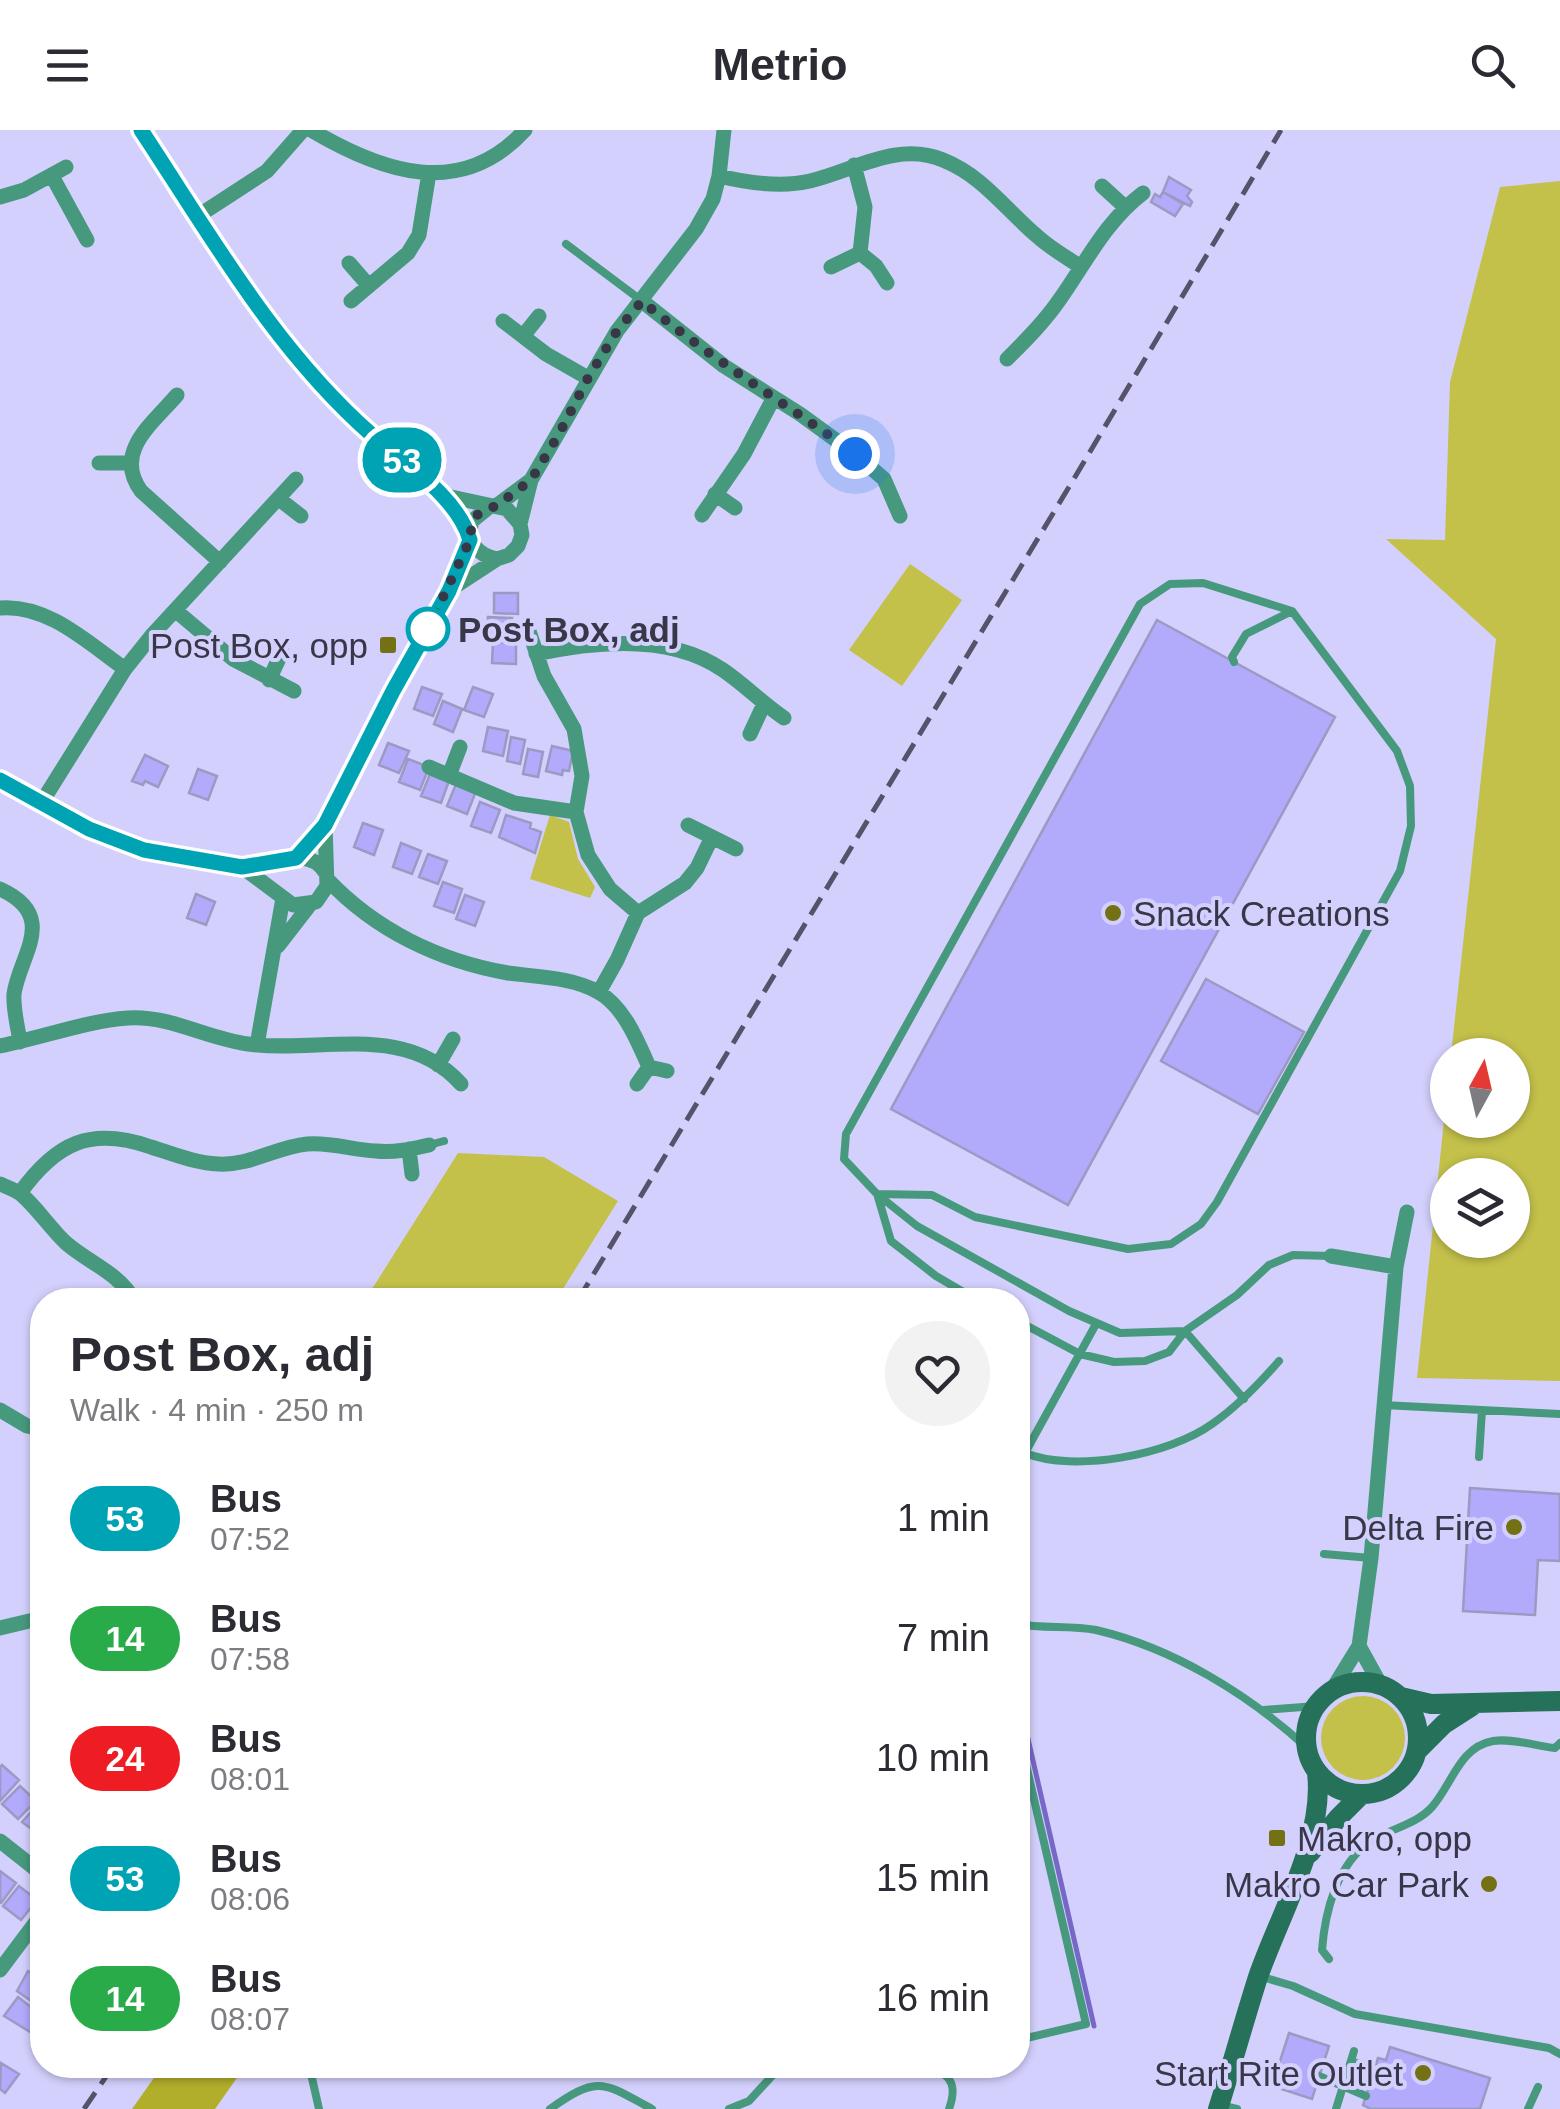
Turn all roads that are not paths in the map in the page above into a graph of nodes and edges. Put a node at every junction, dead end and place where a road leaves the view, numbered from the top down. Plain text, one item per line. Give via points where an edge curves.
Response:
1 (141, 130) edge
2 (303, 130) edge
3 (311, 130) edge
4 (525, 130) edge
5 (724, 130) edge
6 (854, 165) junction
7 (429, 173) junction
8 (719, 176) junction
9 (1102, 186) dead end
10 (1143, 193) dead end
11 (0, 197) edge
12 (1125, 206) junction
13 (198, 216) junction
14 (87, 240) dead end
15 (566, 244) dead end
16 (860, 253) junction
17 (348, 263) dead end
18 (831, 267) dead end
19 (1080, 268) junction
20 (887, 283) dead end
21 (369, 286) junction
22 (351, 301) dead end
23 (642, 301) junction
24 (539, 316) dead end
25 (503, 321) dead end
26 (523, 336) junction
27 (1007, 359) dead end
28 (588, 378) junction
29 (176, 395) dead end
30 (773, 398) junction
31 (99, 463) dead end
32 (130, 463) junction
33 (296, 479) dead end
34 (531, 480) junction
35 (715, 494) junction
36 (442, 496) junction
37 (279, 500) junction
38 (492, 507) junction
39 (736, 508) dead end
40 (702, 515) dead end
41 (301, 516) dead end
42 (900, 516) dead end
43 (520, 524) junction
44 (470, 538) junction
45 (497, 558) junction
46 (220, 562) junction
47 (449, 591) junction
48 (0, 608) edge
49 (175, 610) junction
50 (1292, 611) junction
51 (529, 632) dead end
52 (282, 652) dead end
53 (536, 654) junction
54 (1234, 662) dead end
55 (126, 669) junction
56 (269, 680) junction
57 (294, 691) dead end
58 (764, 704) junction
59 (784, 718) dead end
60 (750, 734) dead end
61 (460, 747) dead end
62 (429, 767) dead end
63 (450, 774) junction
64 (0, 780) edge
65 (40, 805) junction
66 (576, 812) junction
67 (325, 825) junction
68 (688, 825) dead end
69 (712, 837) junction
70 (736, 849) dead end
71 (292, 859) junction
72 (242, 867) junction
73 (326, 876) junction
74 (0, 888) edge
75 (282, 896) junction
76 (312, 904) junction
77 (350, 904) junction
78 (638, 913) junction
79 (273, 953) junction
80 (599, 992) junction
81 (453, 1039) dead end
82 (20, 1042) junction
83 (0, 1046) edge
84 (256, 1046) junction
85 (438, 1065) junction
86 (649, 1068) junction
87 (667, 1071) dead end
88 (461, 1084) dead end
89 (637, 1084) dead end
90 (437, 1144) dead end
91 (409, 1149) junction
92 (412, 1174) dead end
93 (0, 1184) edge
94 (20, 1193) junction
95 (877, 1194) junction
96 (1406, 1212) dead end
97 (1331, 1256) joint
98 (1396, 1267) junction
99 (127, 1288) edge
100 (956, 1288) edge
101 (1096, 1324) junction
102 (1030, 1327) edge
103 (1185, 1331) junction
104 (1080, 1354) junction
105 (1279, 1360) dead end
106 (1244, 1399) junction
107 (1383, 1405) junction
108 (0, 1410) edge
109 (1482, 1410) junction
110 (1560, 1414) edge
111 (30, 1427) edge
112 (1030, 1438) edge
113 (1030, 1454) edge
114 (1479, 1457) dead end
115 (1324, 1554) dead end
116 (1372, 1558) junction
117 (30, 1621) edge
118 (1030, 1625) edge
119 (0, 1628) edge
120 (1359, 1646) junction
121 (1380, 1684) junction
122 (1332, 1690) junction
123 (1401, 1697) junction
124 (1560, 1701) edge
125 (1473, 1705) junction
126 (1316, 1706) junction
127 (1264, 1710) junction
128 (1560, 1743) edge
129 (1306, 1746) junction
130 (1418, 1750) junction
131 (1317, 1773) junction
132 (1030, 1782) edge
133 (1360, 1797) junction
134 (0, 1842) edge
135 (30, 1865) edge
136 (1301, 1867) junction
137 (30, 1930) edge
138 (1329, 1959) dead end
139 (0, 1970) edge
140 (1259, 1976) junction
141 (1030, 2037) edge
142 (1354, 2050) dead end
143 (1560, 2054) edge
144 (1351, 2062) junction
145 (1375, 2068) dead end
146 (1347, 2075) junction
147 (1319, 2076) dead end
148 (312, 2078) edge
149 (770, 2078) edge
150 (950, 2078) edge
151 (1370, 2082) dead end
152 (1538, 2087) dead end
153 (1343, 2089) junction
154 (1366, 2096) dead end
155 (1225, 2108) edge
156 (319, 2109) edge
157 (550, 2109) edge
158 (652, 2109) edge
159 (729, 2109) edge
160 (949, 2109) edge
161 (1336, 2109) edge
162 (1528, 2109) edge

1 - 13 street
2 - 13 street via 266,170
3 - 7 street via 356,154
4 - 7 street via 477,166
5 - 8 street
6 - 8 street via 786,185
6 - 16 street via 864,207
6 - 19 street via 917,154 940,158 994,192
7 - 21 street via 419,234 408,253
8 - 23 street via 696,230
9 - 12 street
10 - 12 street
11 - 14 street via 58,172
12 - 19 street
13 - 36 street via 268,324 360,424
15 - 23 lane
16 - 18 street
16 - 20 street
17 - 21 street
19 - 27 street
21 - 22 street
23 - 28 street
23 - 30 street
24 - 26 street
25 - 26 street
26 - 28 street
28 - 34 street
29 - 32 street via 140,438
30 - 35 street
30 - 42 street via 884,479
31 - 32 street
32 - 46 street via 141,491
33 - 37 street
34 - 38 street
34 - 43 street
35 - 39 street
35 - 40 street
36 - 38 street
36 - 44 street
37 - 41 street
37 - 46 street
38 - 43 street via 511,512
38 - 44 street via 476,515
43 - 45 street via 518,546
44 - 45 street via 479,553
44 - 47 street
45 - 47 street
46 - 49 street
47 - 67 street
48 - 55 street via 46,615
49 - 55 street
49 - 56 street
50 - 54 lane via 1246,634
50 - 95 lane via 1203,583 1170,584 1140,604 846,1134 844,1160
50 - 95 lane via 1397,751 1410,786 1411,826 1400,871 1209,1213 1171,1244 1128,1249 975,1217 932,1195
51 - 53 street
52 - 56 street
53 - 58 street via 625,644 680,650 722,669
53 - 66 street via 574,729 582,776
55 - 65 street
56 - 57 street
58 - 59 street
58 - 60 street
61 - 63 street
62 - 63 street
63 - 66 street via 514,803
64 - 65 street
65 - 72 street via 144,850
66 - 78 street via 596,871
67 - 71 street
67 - 73 street
68 - 69 street
69 - 70 street
69 - 78 street via 685,882
71 - 72 street
71 - 73 street via 310,858
71 - 75 street via 278,875
72 - 75 street
73 - 76 street via 325,891
73 - 77 street
74 - 82 street via 25,908 32,933 14,995
75 - 76 street via 293,905
75 - 79 street
76 - 77 street
76 - 79 street
77 - 80 street via 460,964
78 - 80 street
79 - 84 street
80 - 86 street via 628,1025
81 - 85 street
82 - 83 street
82 - 84 street via 133,1018
84 - 85 street via 385,1045
85 - 88 street
86 - 87 street
86 - 89 street
90 - 91 street
91 - 92 street
91 - 94 street via 372,1152 324,1143 222,1164 99,1137 57,1152
93 - 94 street
94 - 99 street via 62,1240
95 - 100 lane via 891,1241
95 - 101 lane via 917,1226
96 - 98 street
97 - 98 street
97 - 103 lane via 1294,1255 1268,1265
98 - 107 street
101 - 103 lane via 1120,1333
101 - 104 lane
102 - 104 lane
103 - 104 lane via 1168,1352 1146,1361
103 - 106 lane
104 - 112 lane
105 - 106 lane
106 - 113 lane via 1209,1427 1129,1455 1089,1461
107 - 109 lane
107 - 116 street
108 - 111 street
109 - 110 lane
109 - 114 lane
115 - 116 lane
116 - 120 street
117 - 119 street
118 - 127 lane via 1091,1629 1148,1644
120 - 121 street
120 - 122 street
121 - 122 street via 1355,1682
121 - 123 street
122 - 126 street
123 - 125 street
123 - 130 street via 1414,1714
124 - 125 street
125 - 130 street
126 - 127 lane
126 - 129 street
127 - 129 lane
128 - 138 lane via 1555,1748 1492,1741 1478,1748 1455,1769 1430,1809 1371,1841 1332,1896 1322,1950
129 - 131 street
130 - 133 street via 1398,1782
131 - 133 street
131 - 136 street via 1318,1804
132 - 141 lane via 1086,2024
133 - 136 street
134 - 135 street
136 - 140 street
137 - 139 street
140 - 143 lane via 1354,2014
140 - 155 street
142 - 144 lane
144 - 145 lane
144 - 146 lane
146 - 151 lane
146 - 153 lane
147 - 153 lane
148 - 156 lane
149 - 159 lane via 749,2102
150 - 160 lane
152 - 162 lane
153 - 154 lane
153 - 161 lane
157 - 158 lane via 593,2086 616,2087

